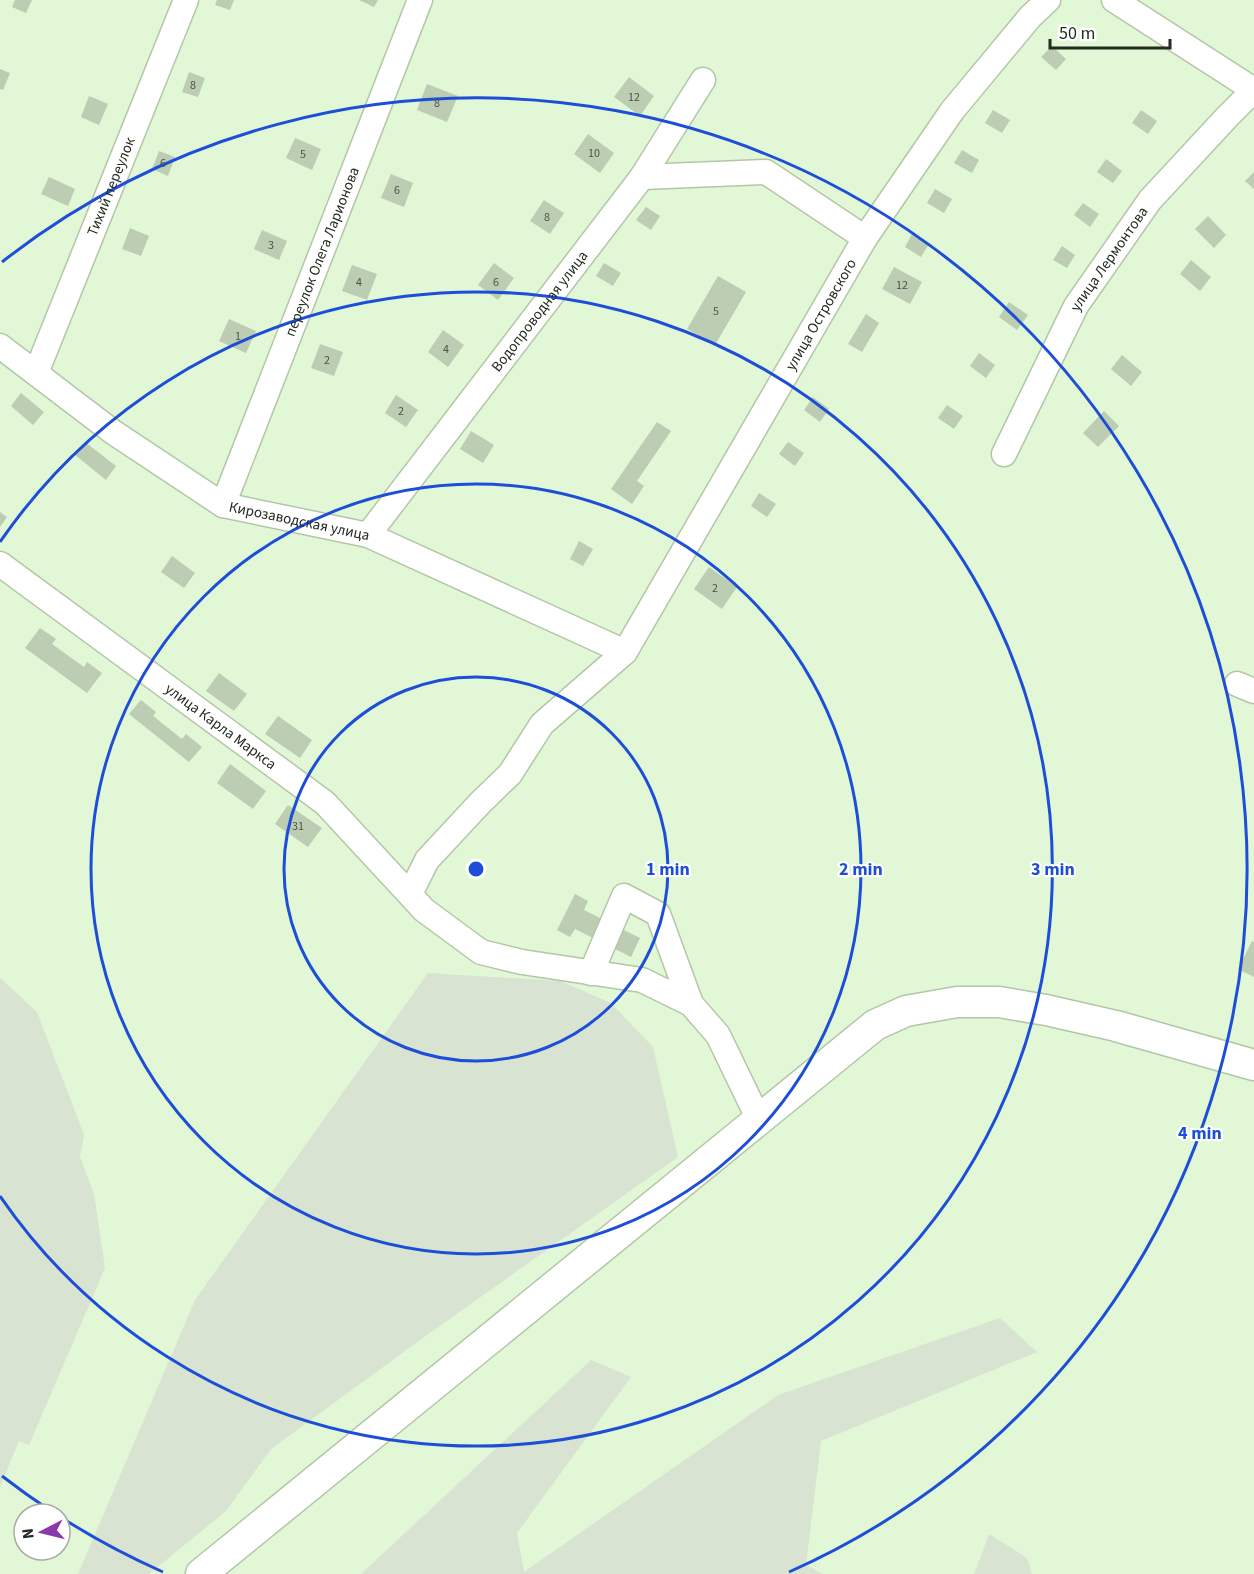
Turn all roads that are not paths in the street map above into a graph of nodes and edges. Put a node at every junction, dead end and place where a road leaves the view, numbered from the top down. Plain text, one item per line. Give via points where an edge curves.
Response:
1 (186, 0) edge
2 (420, 0) edge
3 (1048, 0) edge
4 (1114, 0) edge
5 (704, 80) dead end
6 (1254, 90) edge
7 (642, 177) junction
8 (865, 238) junction
9 (0, 346) edge
10 (36, 373) junction
11 (1004, 454) dead end
12 (223, 505) junction
13 (368, 535) junction
14 (0, 564) edge
15 (625, 652) junction
16 (417, 902) junction
17 (591, 973) junction
18 (692, 1004) junction
19 (1254, 1065) edge
20 (759, 1120) junction
21 (201, 1574) edge

1 - 10 street, Тихий переулок
2 - 12 street, переулок Олега Ларионова
3 - 8 street, улица Островского via 1029,17 952,111
4 - 6 street
5 - 7 street, Водопроводная улица
6 - 11 street, улица Лермонтова via 1150,200 1076,306
7 - 8 street via 766,172
7 - 13 street, Водопроводная улица
8 - 15 street, улица Островского
9 - 10 street, Кирозаводская улица
10 - 12 street, Кирозаводская улица via 113,432
12 - 13 street, Кирозаводская улица
13 - 15 street, Кирозаводская улица
14 - 16 street, улица Карла Маркса via 325,803
15 - 16 street, улица Островского via 542,724 510,774 428,860
16 - 17 street, улица Карла Маркса via 481,952
17 - 18 street, улица Карла Маркса via 642,980
17 - 18 street via 624,896 658,914
18 - 20 street via 718,1035
19 - 20 main road via 1046,1010 999,1002 957,1002 906,1011 875,1025
20 - 21 main road

